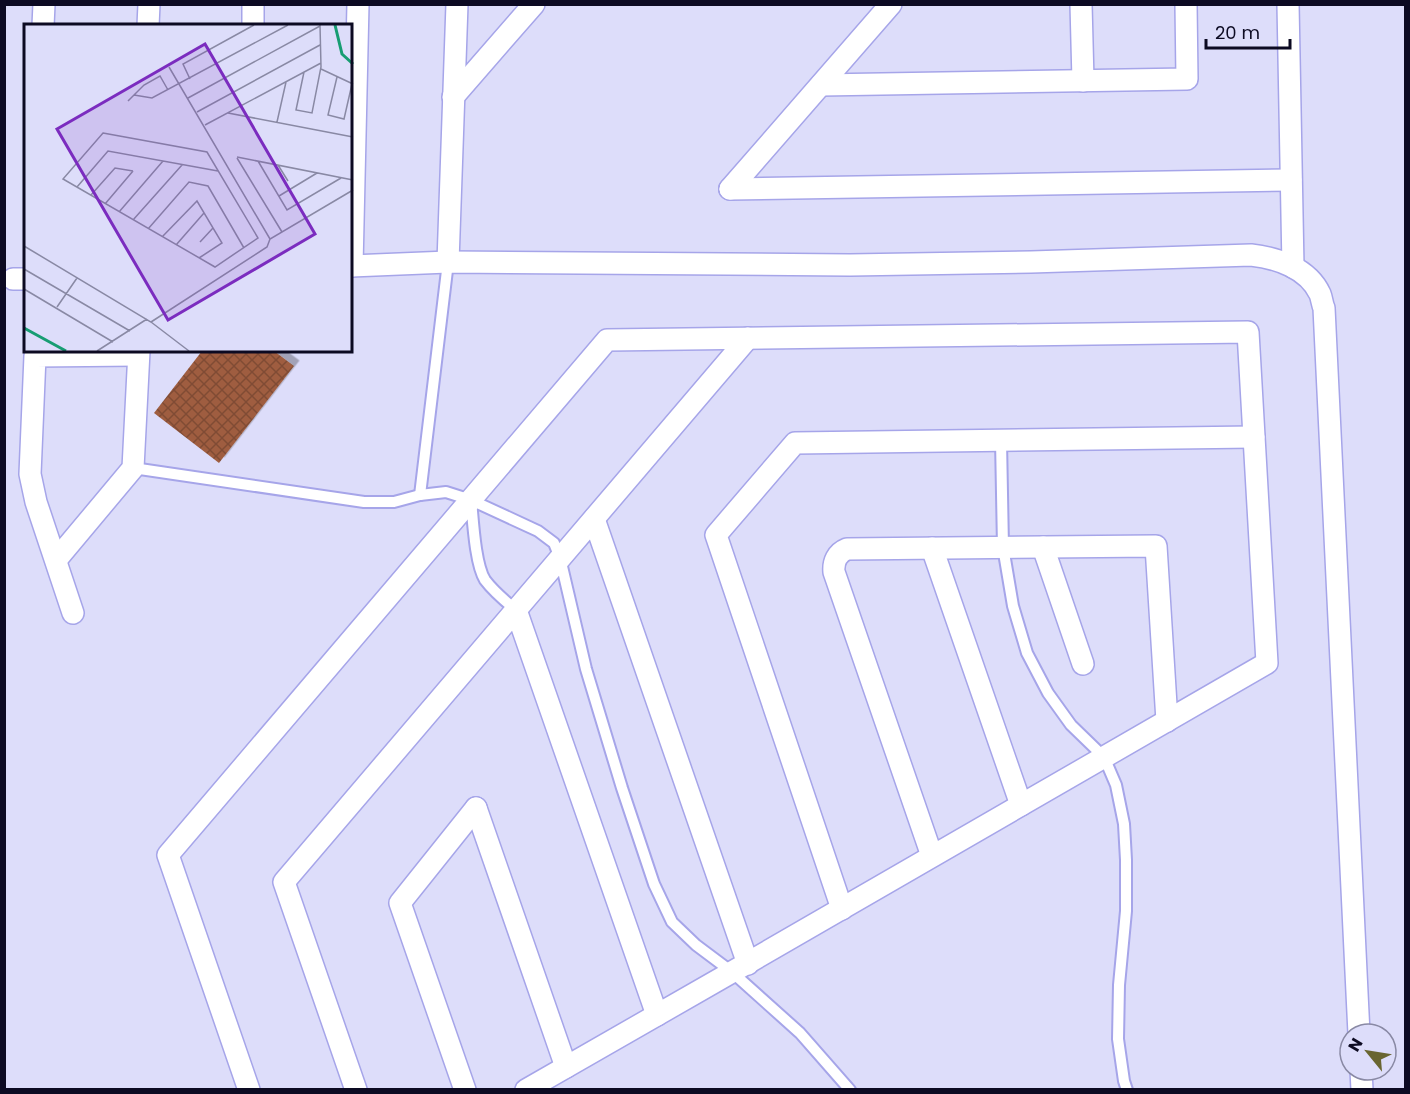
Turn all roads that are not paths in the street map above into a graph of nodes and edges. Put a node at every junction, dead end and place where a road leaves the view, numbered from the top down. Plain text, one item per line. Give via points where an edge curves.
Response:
1 (44, 4) edge
2 (149, 4) edge
3 (253, 4) edge
4 (358, 4) edge
5 (456, 4) edge
6 (534, 4) edge
7 (891, 4) edge
8 (1081, 4) edge
9 (1186, 4) edge
10 (1288, 4) edge
11 (43, 24) edge
12 (148, 24) edge
13 (253, 24) edge
14 (1083, 81) junction
15 (821, 85) junction
16 (453, 98) junction
17 (1292, 180) junction
18 (448, 262) junction
19 (352, 266) edge
20 (1293, 267) junction
21 (748, 338) junction
22 (139, 353) edge
23 (1254, 437) junction
24 (1000, 440) junction
25 (133, 468) junction
26 (420, 495) junction
27 (471, 500) junction
28 (594, 519) junction
29 (1003, 547) junction
30 (1043, 547) junction
31 (932, 548) junction
32 (560, 558) junction
33 (56, 560) junction
34 (516, 610) junction
35 (73, 613) dead end
36 (1083, 664) dead end
37 (1167, 721) junction
38 (1104, 757) junction
39 (1021, 805) junction
40 (932, 856) junction
41 (842, 909) junction
42 (740, 968) junction
43 (657, 1015) junction
44 (1358, 1022) edge
45 (566, 1067) junction
46 (249, 1089) edge
47 (356, 1089) edge
48 (465, 1089) edge
49 (526, 1089) edge
50 (850, 1089) edge
51 (1127, 1089) edge

1 - 11 street
2 - 12 street
3 - 13 street
4 - 19 street
5 - 16 street
6 - 16 street
7 - 15 street
8 - 14 street
9 - 14 street via 1187,79
10 - 17 street
14 - 15 street
15 - 17 street via 730,189
16 - 18 street
17 - 20 street
18 - 19 street
18 - 20 street via 850,265 1251,255
18 - 26 lane
20 - 44 street via 1313,283 1324,308
21 - 23 street via 1248,332
21 - 27 street via 607,340
21 - 28 street
22 - 25 street
22 - 33 street via 35,356 30,474
23 - 24 street
23 - 37 street via 1267,663
24 - 29 lane
24 - 41 street via 795,442 716,535
25 - 26 lane via 364,502 394,502
25 - 33 street
26 - 27 lane via 446,492
27 - 32 lane via 538,531 554,543
27 - 34 lane via 483,577
27 - 46 street via 168,855
28 - 32 street
28 - 42 street
29 - 30 street
29 - 31 street
29 - 38 lane via 1013,606 1027,653 1071,725
30 - 36 street
30 - 37 street via 1156,546
31 - 39 street
31 - 40 street via 847,549 834,567
32 - 34 street
32 - 42 lane via 586,669 654,884 672,922 696,945
33 - 35 street
34 - 43 street
34 - 47 street via 284,882
37 - 38 street
38 - 39 street
38 - 51 lane via 1116,785 1124,825 1126,911 1118,1039
39 - 40 street
40 - 41 street
41 - 42 street
42 - 43 street
42 - 50 lane
43 - 45 street
45 - 48 street via 476,808 400,903
45 - 49 street

